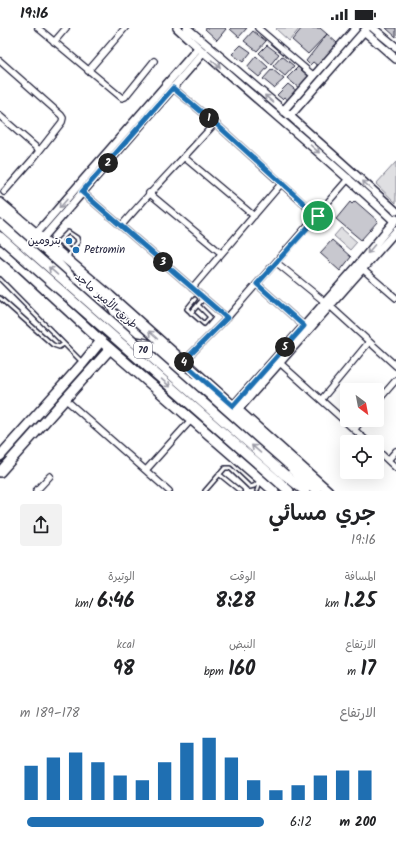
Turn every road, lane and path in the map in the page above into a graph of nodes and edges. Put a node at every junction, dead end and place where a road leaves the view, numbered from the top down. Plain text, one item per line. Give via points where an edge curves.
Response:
1 (38, 28) edge
2 (66, 28) edge
3 (125, 28) edge
4 (177, 28) edge
5 (187, 28) edge
6 (258, 28) edge
7 (356, 28) edge
8 (373, 28) edge
9 (366, 29) edge
10 (54, 42) junction
11 (396, 47) edge
12 (201, 50) junction
13 (396, 59) edge
14 (0, 61) edge
15 (154, 61) dead end
16 (88, 70) junction
17 (314, 76) junction
18 (249, 87) junction
19 (173, 88) junction
20 (283, 111) junction
21 (0, 116) edge
22 (290, 116) junction
23 (215, 123) junction
24 (126, 136) junction
25 (40, 150) junction
26 (185, 158) junction
27 (349, 178) junction
28 (281, 184) junction
29 (4, 192) dead end
30 (82, 192) junction
31 (149, 194) junction
32 (0, 203) edge
33 (396, 211) edge
34 (0, 212) edge
35 (254, 216) junction
36 (318, 216) junction
37 (395, 220) edge
38 (0, 224) edge
39 (121, 226) junction
40 (396, 231) edge
41 (0, 238) edge
42 (59, 241) junction
43 (43, 242) junction
44 (0, 250) edge
45 (70, 251) junction
46 (221, 253) junction
47 (68, 261) junction
48 (277, 263) junction
49 (360, 267) junction
50 (22, 268) junction
51 (0, 279) edge
52 (257, 284) junction
53 (192, 288) junction
54 (0, 298) edge
55 (204, 298) junction
56 (396, 298) edge
57 (195, 299) dead end
58 (327, 304) junction
59 (198, 305) junction
60 (191, 313) junction
61 (227, 318) junction
62 (110, 326) junction
63 (304, 326) junction
64 (101, 341) junction
65 (369, 342) junction
66 (64, 344) junction
67 (110, 346) junction
68 (183, 362) junction
69 (83, 363) junction
70 (280, 363) junction
71 (396, 366) edge
72 (396, 380) edge
73 (207, 392) junction
74 (384, 394) edge
75 (65, 399) junction
76 (321, 400) junction
77 (235, 408) junction
78 (189, 418) junction
79 (356, 427) edge
80 (354, 430) junction
81 (360, 435) edge
82 (396, 451) edge
83 (276, 453) junction
84 (0, 455) edge
85 (384, 456) edge
86 (388, 460) junction
87 (396, 468) edge
88 (146, 470) junction
89 (0, 472) edge
90 (220, 474) junction
91 (50, 476) dead end
92 (261, 479) junction
93 (279, 485) edge
94 (36, 491) edge
95 (169, 491) edge
96 (206, 491) edge
97 (240, 491) edge
98 (258, 491) edge
99 (290, 491) edge
100 (305, 491) edge
101 (316, 491) edge
102 (322, 491) edge
103 (328, 491) edge

1 - 10 street
2 - 10 street
3 - 16 street
4 - 12 street
5 - 18 street
6 - 17 street
7 - 17 street
8 - 11 street
9 - 13 street
9 - 22 street
10 - 16 street
12 -> 18 street
12 - 19 street
12 - 24 street
14 - 25 street via 63,118
15 - 16 street via 122,98
17 - 20 street
20 -> 18 street
18 -> 27 street
19 - 23 street
19 - 24 street
20 - 22 street
21 - 25 street
33 -> 22 street
23 - 26 street
23 - 28 street
24 - 30 street
24 -> 43 street
25 - 29 street
26 - 31 street
26 - 35 street
27 - 36 street
27 - 37 street
28 - 35 street
28 - 36 street
30 - 39 street
30 - 43 street
31 - 39 street
31 - 46 street
32 - 43 main road
34 - 43 main road
35 - 46 street
36 - 48 street
37 -> 49 street
93 -> 38 main road, طريق الأمير ماجد / 70, bridge
39 - 53 street
40 - 49 street
41 -> 93 main road, طريق الأمير ماجد / 70, bridge
42 - 43 lane
42 - 45 lane
42 - 45 lane via 68,232 77,238 78,242
43 - 47 main road
43 - 50 main road via 84,290 89,298 88,308 82,312 74,310
43 - 62 main road via 95,295
44 - 50 main road
45 - 47 lane
46 - 53 street
47 - 62 main road via 101,298 107,310
68 -> 47 main road
48 - 52 street
48 - 58 street
49 - 56 street
49 - 58 street
50 - 64 main road
51 - 66 lane
52 - 61 street
52 - 63 street
53 - 55 street
54 - 66 lane via 53,345 59,347
55 - 59 lane
55 - 61 street
57 - 60 lane via 187,309
58 - 63 street
58 - 65 street
58 - 70 street
59 - 60 lane
59 - 60 lane via 210,316 205,324
61 - 68 street
62 - 67 main road
63 - 77 street
64 - 67 main road
64 - 69 main road
65 - 71 street
65 - 76 street
66 - 69 lane
67 - 73 main road via 140,341 158,348
67 - 75 main road
67 - 78 main road
68 - 77 main road
69 - 84 main road
70 - 76 street
70 - 77 street
72 - 74 street
73 - 78 main road via 158,359 147,361 145,368 148,377
73 - 83 main road
75 - 88 street
75 - 89 main road
76 - 80 street
77 - 103 main road
78 - 88 street
78 - 92 main road
79 - 80 street
80 - 81 street
82 - 86 street
83 - 101 main road
83 - 102 main road
85 - 86 street
86 - 87 street
88 - 95 street
90 - 92 lane via 225,468 230,468 250,487
90 - 96 lane
90 - 97 lane
91 - 94 street
92 - 93 main road
92 - 98 lane
93 - 99 main road, طريق الأمير ماجد / 70
93 - 100 main road, طريق الأمير ماجد / 70

